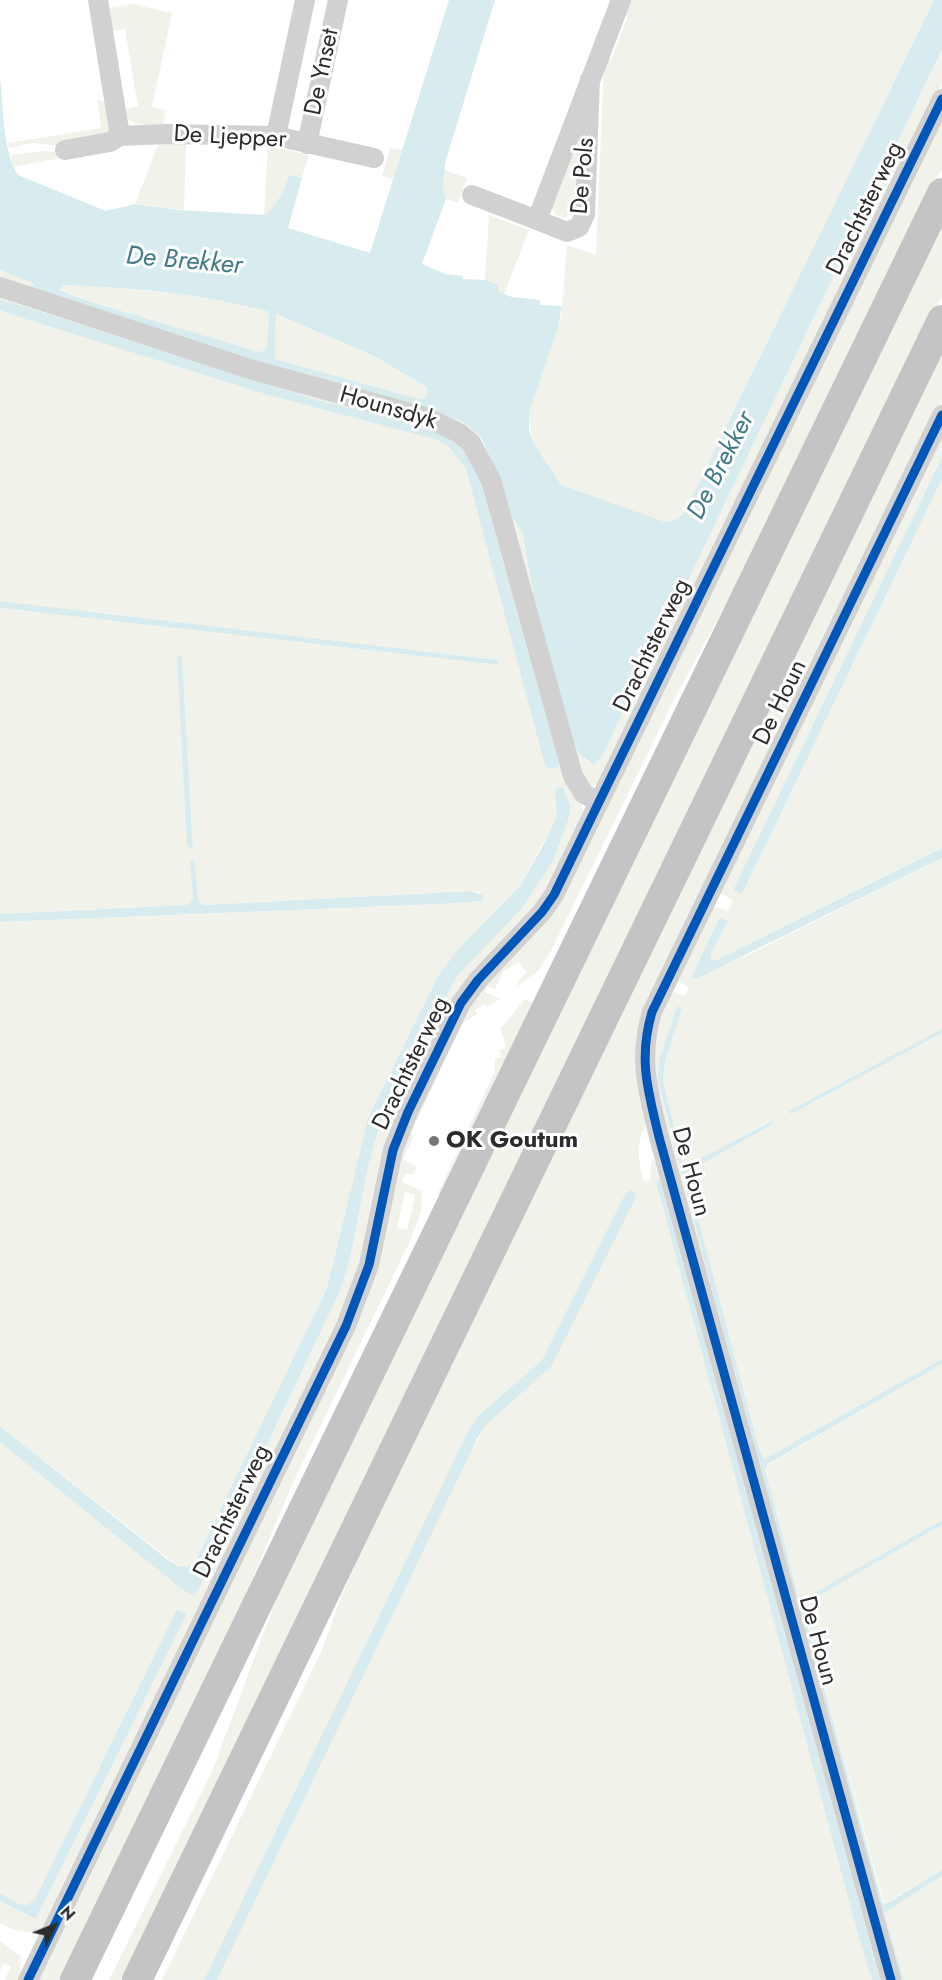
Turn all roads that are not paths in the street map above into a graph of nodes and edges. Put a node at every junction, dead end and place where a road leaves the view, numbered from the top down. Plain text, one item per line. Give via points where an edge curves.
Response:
1 (98, 0) edge
2 (305, 0) edge
3 (338, 0) edge
4 (621, 0) edge
5 (590, 79) junction
6 (942, 99) edge
7 (120, 136) junction
8 (276, 136) junction
9 (307, 144) junction
10 (65, 150) dead end
11 (374, 158) dead end
12 (942, 194) edge
13 (472, 195) dead end
14 (537, 220) junction
15 (0, 287) edge
16 (942, 320) edge
17 (942, 416) edge
18 (599, 802) junction
19 (28, 1980) edge
20 (75, 1980) edge
21 (137, 1980) edge
22 (891, 1980) edge

1 - 7 street
2 - 8 street, De Ynset
3 - 9 street, De Ynset
4 - 5 street, De Pols
5 - 14 street, De Pols
5 - 14 street, De Pols via 584,221 567,232
6 - 18 street, Drachtsterweg
7 - 8 street, De Ljepper
7 - 10 street, De Ljepper via 110,142
8 - 9 street, De Ljepper
9 - 11 street, De Ljepper
12 - 20 main road
13 - 14 street, De Pols
15 - 18 street, Hounsdyk via 253,370 428,418 471,443 491,480 573,776 584,794
16 - 21 main road
17 - 22 street, De Houn via 652,1012 644,1052 644,1071 659,1137
18 - 19 street, Drachtsterweg via 554,895 461,1003 426,1074 393,1150 369,1266 346,1326

